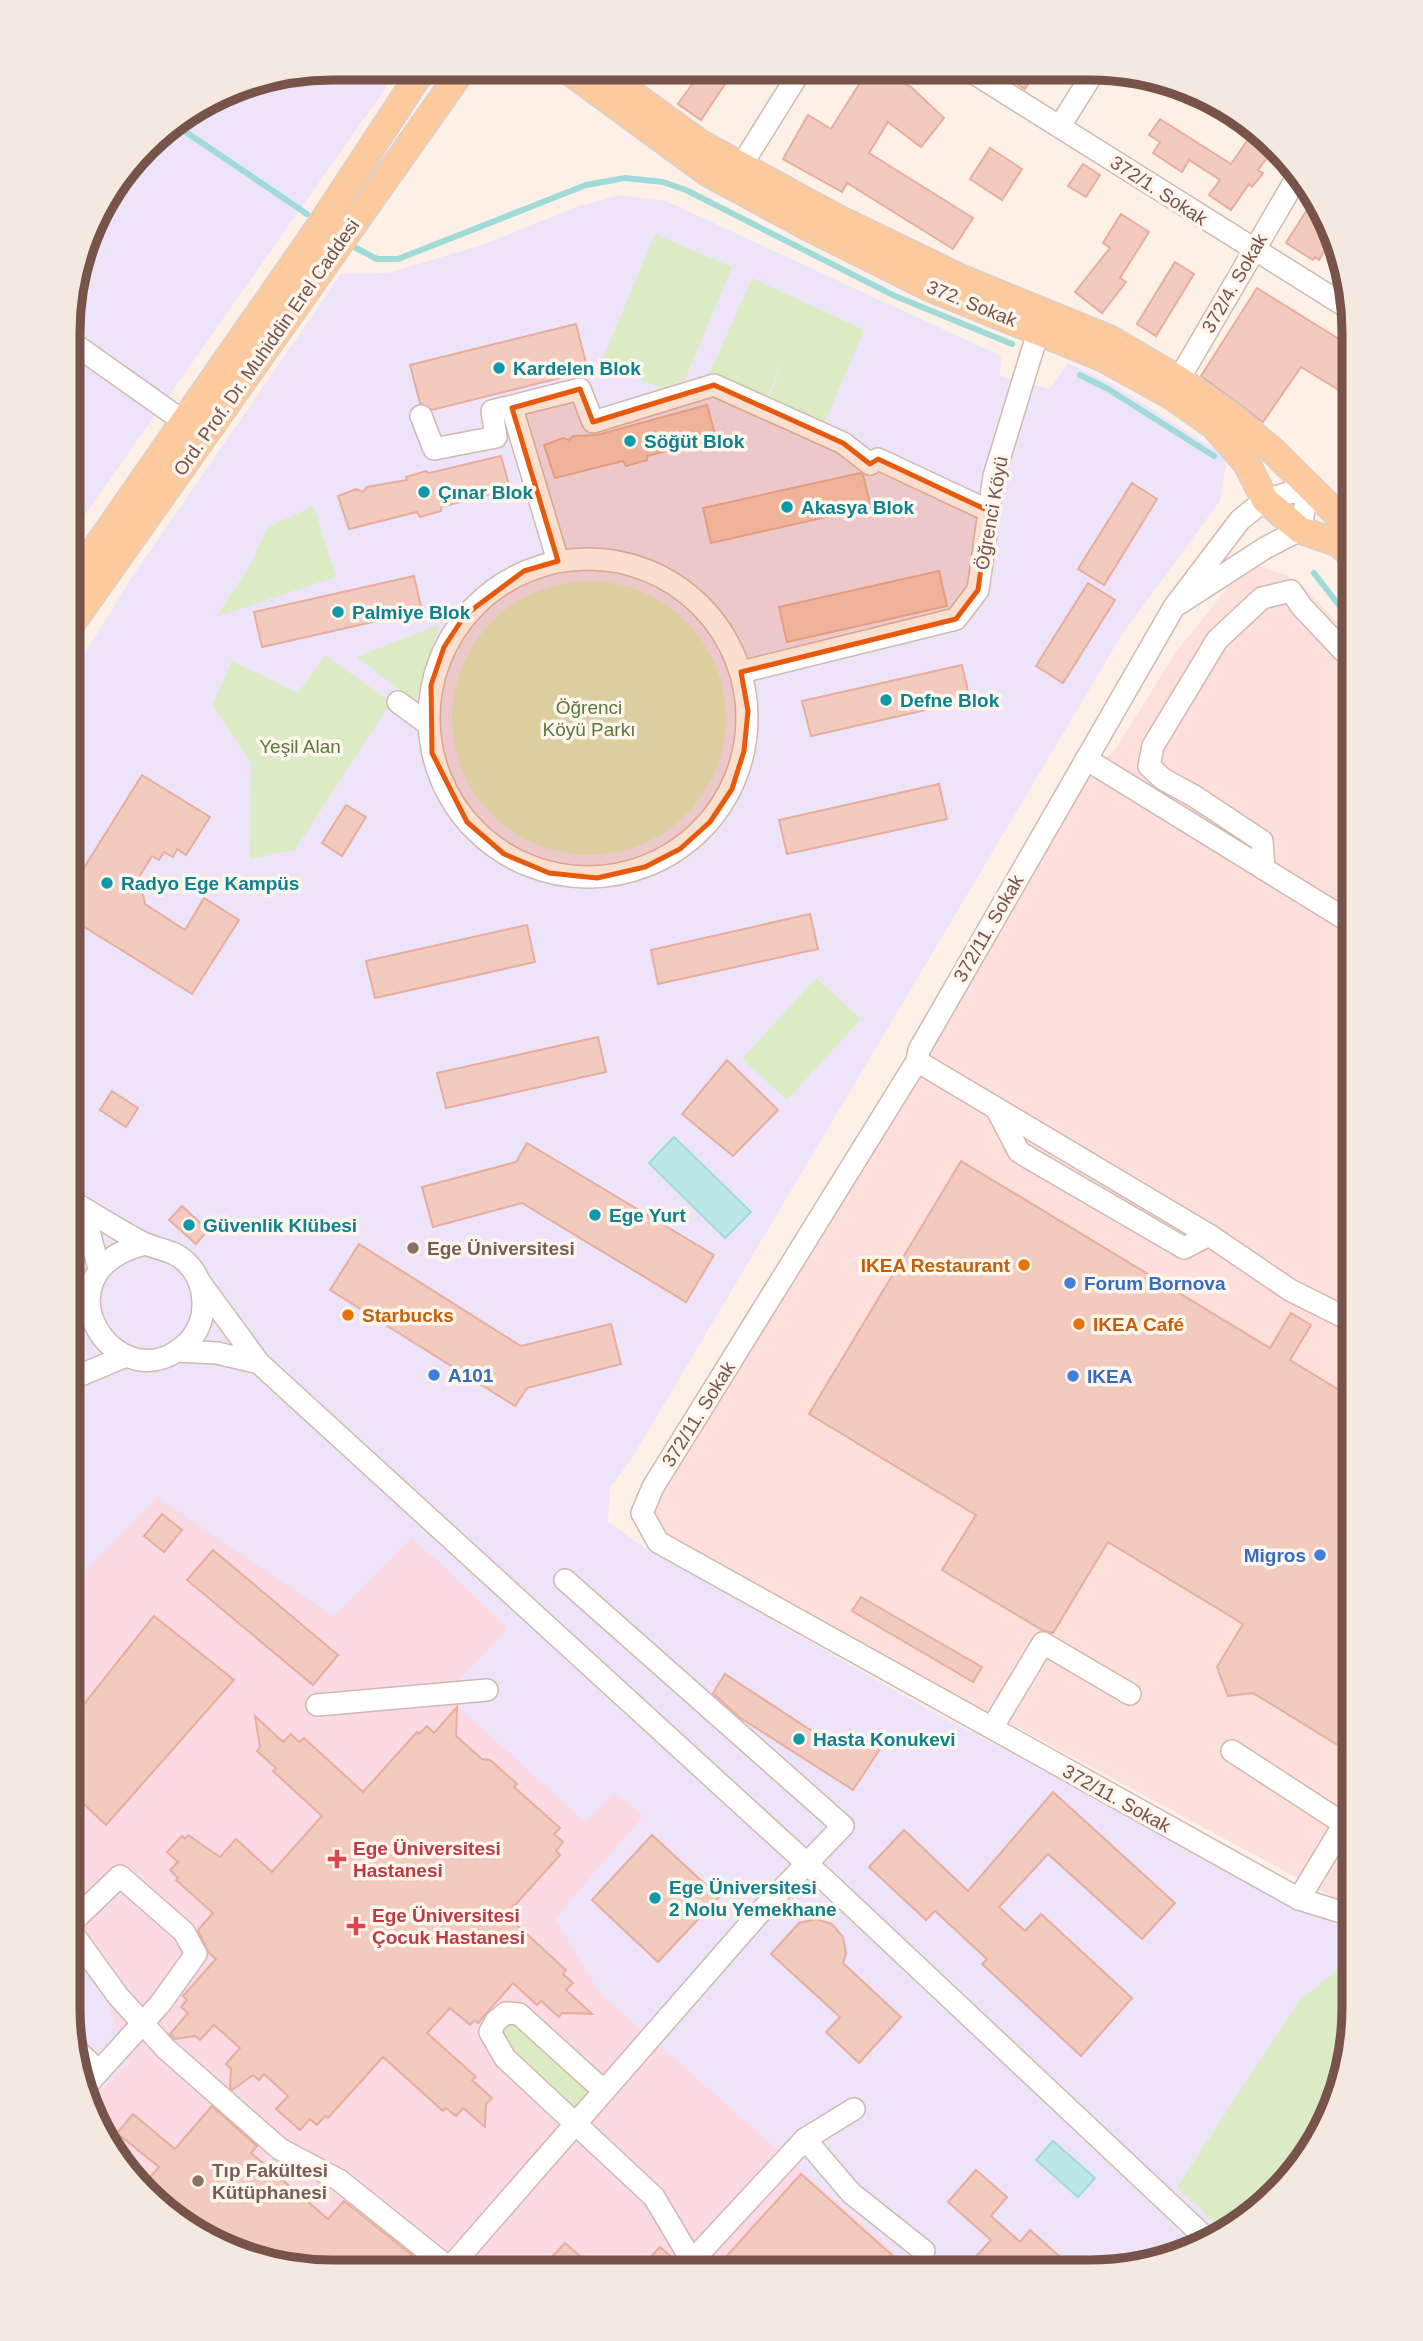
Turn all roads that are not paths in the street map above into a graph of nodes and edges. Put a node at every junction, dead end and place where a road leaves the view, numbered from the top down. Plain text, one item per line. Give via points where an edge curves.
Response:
1 (417, 80) edge
2 (455, 80) edge
3 (581, 80) edge
4 (613, 80) edge
5 (795, 80) edge
6 (985, 80) edge
7 (1089, 80) edge
8 (1060, 126) junction
9 (741, 166) junction
10 (1293, 183) edge
11 (1252, 249) junction
12 (1340, 303) edge
13 (1042, 320) junction
14 (80, 348) edge
15 (1174, 387) junction
16 (512, 408) junction
17 (421, 416) dead end
18 (183, 421) junction
19 (1309, 488) junction
20 (1265, 500) junction
21 (989, 511) junction
22 (1342, 520) edge
23 (1300, 530) junction
24 (1342, 547) edge
25 (558, 561) junction
26 (80, 570) edge
27 (1174, 607) junction
28 (80, 612) edge
29 (1342, 649) edge
30 (741, 672) junction
31 (398, 702) dead end
32 (428, 724) junction
33 (1086, 759) junction
34 (1264, 869) junction
35 (1342, 918) edge
36 (917, 1060) junction
37 (80, 1206) edge
38 (80, 1223) edge
39 (145, 1244) junction
40 (95, 1278) junction
41 (199, 1281) junction
42 (80, 1306) edge
43 (1342, 1316) edge
44 (177, 1351) junction
45 (126, 1356) junction
46 (259, 1363) junction
47 (80, 1375) edge
48 (565, 1580) dead end
49 (487, 1690) dead end
50 (1130, 1694) dead end
51 (317, 1705) dead end
52 (992, 1728) junction
53 (1232, 1751) dead end
54 (1342, 1822) edge
55 (1342, 1829) edge
56 (808, 1863) junction
57 (1299, 1899) junction
58 (1342, 1912) edge
59 (80, 1914) edge
60 (80, 1942) edge
61 (141, 2023) junction
62 (85, 2059) edge
63 (99, 2071) junction
64 (91, 2080) edge
65 (604, 2091) junction
66 (854, 2109) dead end
67 (576, 2124) junction
68 (804, 2139) junction
69 (1202, 2234) edge
70 (923, 2251) dead end
71 (437, 2260) edge
72 (456, 2260) edge
73 (694, 2260) edge
74 (703, 2260) edge

1 - 18 main road, Ord. Prof. Dr. Muhiddin Erel Caddesi
2 - 28 main road, Ord. Prof. Dr. Muhiddin Erel Caddesi
3 - 13 main road, 372. Sokak via 708,173 928,287
4 - 9 main road, 372. Sokak via 700,143
5 - 9 street
6 - 8 street, 372/1. Sokak
7 - 8 street
8 - 11 street, 372/1. Sokak
9 - 13 main road, 372. Sokak
10 - 11 street, 372/4. Sokak
11 - 12 street, 372/1. Sokak
11 - 15 street, 372/4. Sokak
13 - 15 main road, 372. Sokak via 1103,358
13 - 21 street, Öğrenci Köyü via 994,476
14 - 18 street
15 - 19 main road, 372. Sokak via 1231,416
15 - 20 main road, 372. Sokak via 1247,464
16 - 17 street via 492,411 496,437 434,449
16 - 21 street via 580,389 593,422 714,385 843,443 870,464 878,459
16 - 25 street
18 - 26 main road, Ord. Prof. Dr. Muhiddin Erel Caddesi
19 - 20 street, 372/11. Sokak
19 - 22 main road, 372. Sokak
19 - 23 street
20 - 23 main road, 372. Sokak
20 - 27 street, 372/11. Sokak via 1240,520
21 - 30 street, Öğrenci Köyü via 978,590 956,619
23 - 24 main road, 372. Sokak
23 - 27 street, 372/11. Sokak
25 - 30 street via 605,559 650,571 690,595 721,630
25 - 32 street via 492,590 466,615 444,648 431,685
27 - 33 street, 372/11. Sokak
29 - 34 street via 1291,591 1262,598 1217,640 1153,746 1149,765 1163,779 1262,841
30 - 32 street via 748,711 744,751 732,789 710,822 680,849 645,867 597,878 549,873 504,854 467,822 441,780
31 - 32 street
33 - 34 street
33 - 36 street, 372/11. Sokak
34 - 35 street
36 - 43 street via 997,1110 1019,1152 1184,1248 1209,1235 1290,1290
36 - 52 street, 372/11. Sokak via 653,1487 642,1513 658,1542
37 - 39 street
38 - 40 street via 90,1235
39 - 40 street via 113,1255
39 - 41 street via 173,1252
40 - 42 street
40 - 45 street via 88,1307 94,1326 106,1344
41 - 44 street via 204,1300 201,1320 192,1338
41 - 46 street
44 - 45 street via 142,1360
44 - 46 street via 217,1353
45 - 47 street
46 - 56 street
48 - 56 street via 843,1826
49 - 51 street
50 - 52 street via 1043,1643
52 - 57 street, 372/11. Sokak
53 - 54 street
55 - 57 street
56 - 65 street
56 - 69 street
57 - 58 street, 372/11. Sokak
59 - 61 street via 120,1876 184,1932 196,1954
60 - 61 street
61 - 63 street
61 - 71 street via 280,2149 339,2180
62 - 63 street
63 - 64 street
65 - 67 street
65 - 67 street via 519,2014 506,2012 496,2021 490,2032 505,2058
66 - 68 street
67 - 72 street
67 - 73 street via 654,2197
68 - 70 street via 852,2193
68 - 74 street

